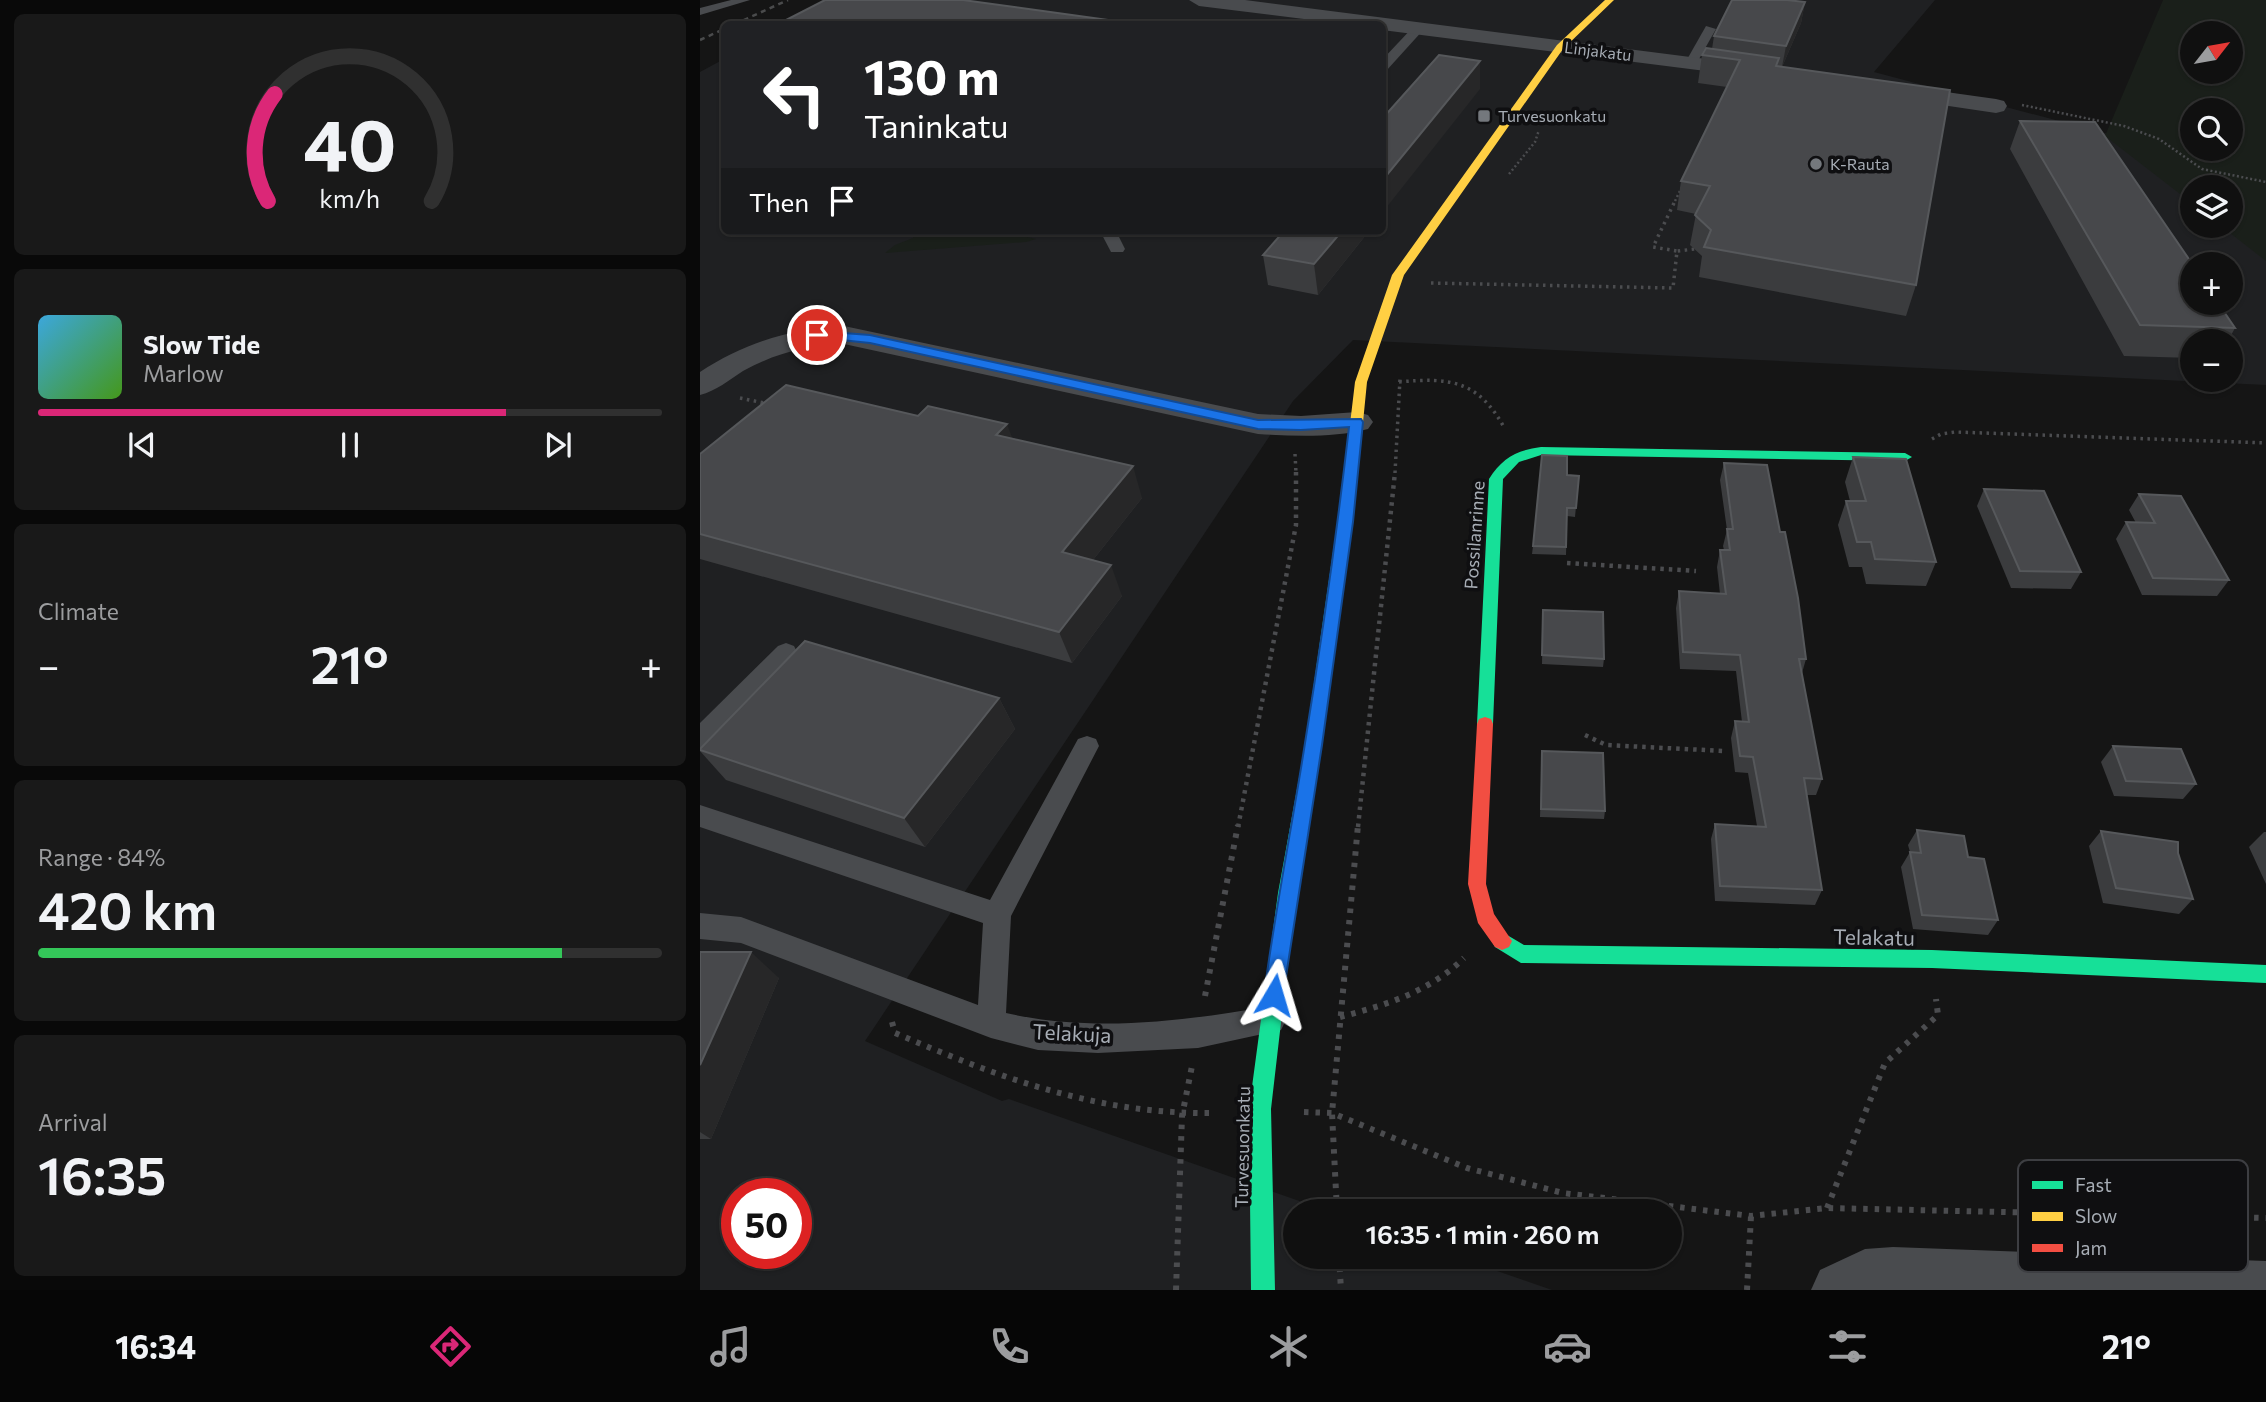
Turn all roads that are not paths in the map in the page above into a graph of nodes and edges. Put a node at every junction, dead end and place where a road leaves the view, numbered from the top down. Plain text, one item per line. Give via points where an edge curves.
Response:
1 (744, 0) edge
2 (1199, 0) edge
3 (1610, 0) edge
4 (700, 12) edge
5 (1364, 21) edge
6 (1386, 24) edge
7 (1419, 28) junction
8 (1710, 29) dead end
9 (1560, 47) junction
10 (1691, 63) junction
11 (1386, 64) edge
12 (1779, 75) edge
13 (1874, 89) edge
14 (1996, 106) road end
15 (1110, 235) edge
16 (1117, 249) dead end
17 (700, 386) edge
18 (1357, 422) junction
19 (1905, 457) edge
20 (786, 652) dead end
21 (700, 738) edge
22 (1087, 746) dead end
23 (700, 817) edge
24 (997, 915) junction
25 (700, 926) edge
26 (1490, 929) joint
27 (2266, 974) edge
28 (880, 981) joint
29 (1271, 1020) junction
30 (991, 1024) junction
31 (1263, 1290) edge
32 (1840, 1290) edge
33 (2266, 1290) edge

1 - 4 lane
2 - 5 street, Linjakatu
3 - 9 main road, Turvesuonkatu
6 - 7 street, Linjakatu
7 - 9 street, Linjakatu
7 - 11 lane
8 - 10 lane
9 - 10 street, Linjakatu
9 - 18 main road, Turvesuonkatu via 1398,275 1362,382
10 - 12 street, Linjakatu
13 - 14 street
15 - 16 lane
17 - 18 street via 767,347 817,335 844,335 1220,418 1301,426
18 - 29 main road, Turvesuonkatu
19 - 26 main road, Possilanrinne via 1542,450 1510,459 1496,479 1477,871 1480,907
20 - 21 lane
22 - 24 lane
23 - 24 lane
24 - 30 lane
25 - 28 lane via 741,930
26 - 27 main road, Telakatu via 1521,954 1932,960
28 - 30 lane, Telakuja
29 - 30 lane, Telakuja via 1198,1033 1098,1038 1038,1035
29 - 31 main road, Turvesuonkatu via 1260,1109
32 - 33 street via 1865,1278 1893,1276

